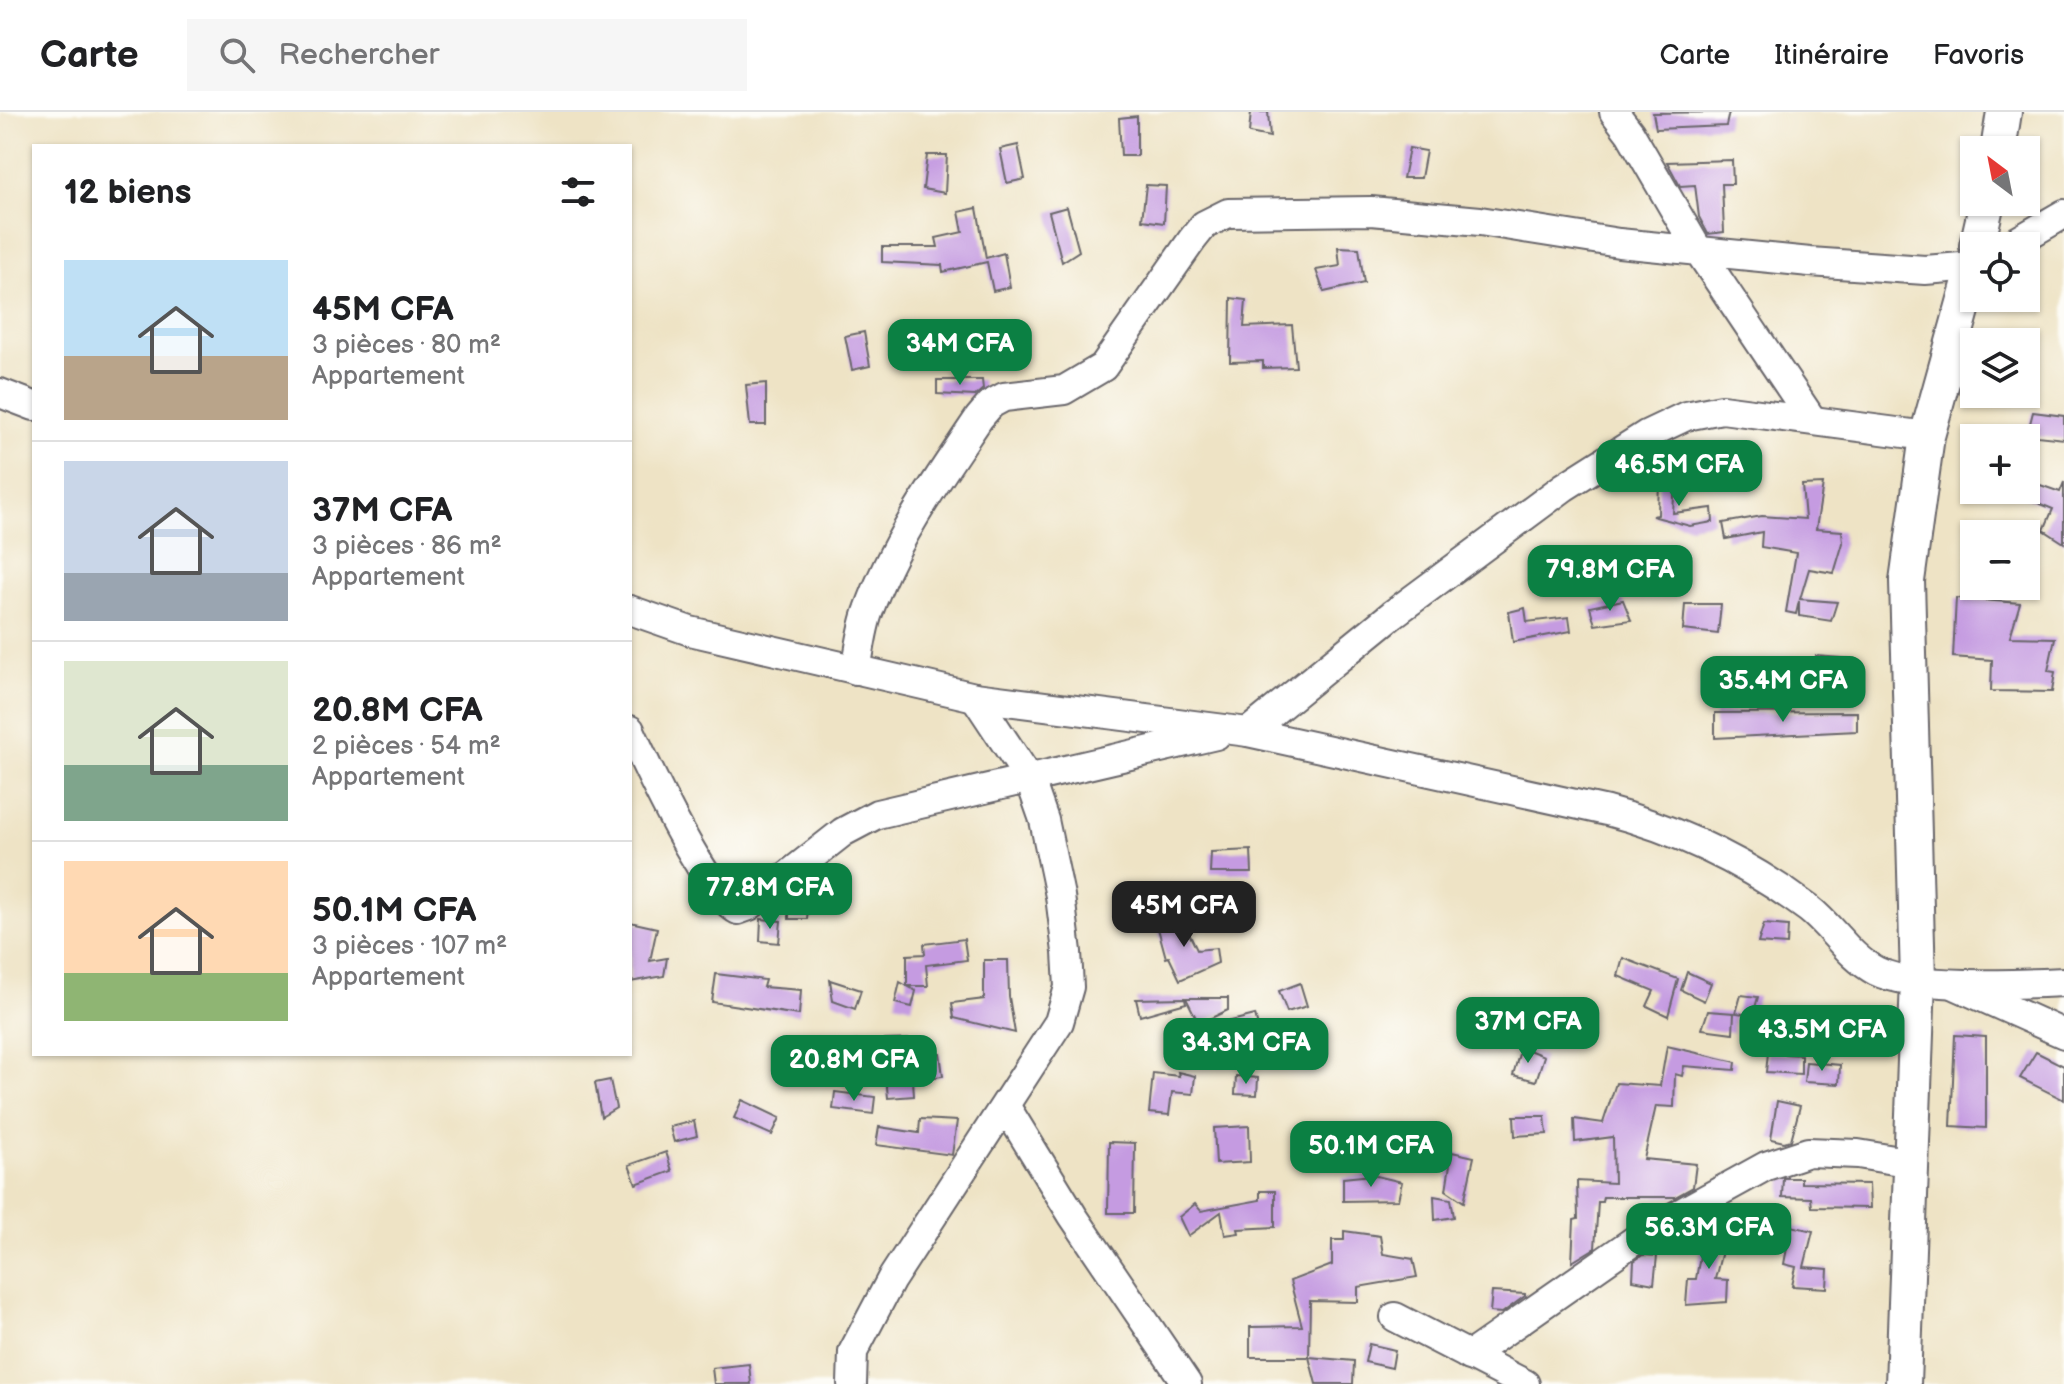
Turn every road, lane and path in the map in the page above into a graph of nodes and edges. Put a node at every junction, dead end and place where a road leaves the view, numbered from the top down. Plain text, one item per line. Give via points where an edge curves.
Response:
1 (1614, 112) edge
2 (2004, 112) edge
3 (2000, 136) edge
4 (2064, 214) edge
5 (2033, 232) edge
6 (1698, 250) junction
7 (1960, 267) edge
8 (1961, 312) edge
9 (0, 393) edge
10 (32, 405) edge
11 (1812, 420) junction
12 (1927, 436) junction
13 (632, 611) edge
14 (856, 670) junction
15 (975, 697) junction
16 (1240, 731) junction
17 (632, 734) edge
18 (1030, 780) junction
19 (1931, 981) junction
20 (2064, 982) edge
21 (2064, 1034) edge
22 (1006, 1107) junction
23 (1912, 1163) junction
24 (1395, 1317) dead end
25 (1469, 1356) junction
26 (852, 1384) edge
27 (1187, 1384) edge
28 (1525, 1384) edge
29 (1903, 1384) edge

1 - 6 street
2 - 3 main road
4 - 5 street
6 - 7 street via 1925,270
6 - 11 street
6 - 14 street via 1371,211 1249,210 1215,217 1176,261 1103,367 1064,390 1004,397 979,418 885,571 867,613
8 - 12 main road
9 - 10 street
11 - 12 street
11 - 16 street via 1722,409 1686,416 1646,435 1564,487
12 - 19 main road via 1907,581
13 - 14 street via 690,631
14 - 15 street
15 - 16 street
15 - 18 street
16 - 18 street
16 - 19 street via 1654,823 1739,863 1811,910 1874,970
17 - 18 street via 691,848 726,901 738,910 843,832 877,814
18 - 22 street via 1060,896 1069,987 1059,1022
19 - 20 street
19 - 21 street
19 - 23 main road
22 - 26 street via 891,1280 853,1352
22 - 27 street
23 - 25 street via 1808,1152 1766,1166 1648,1231
23 - 29 main road
24 - 25 street
25 - 28 street

